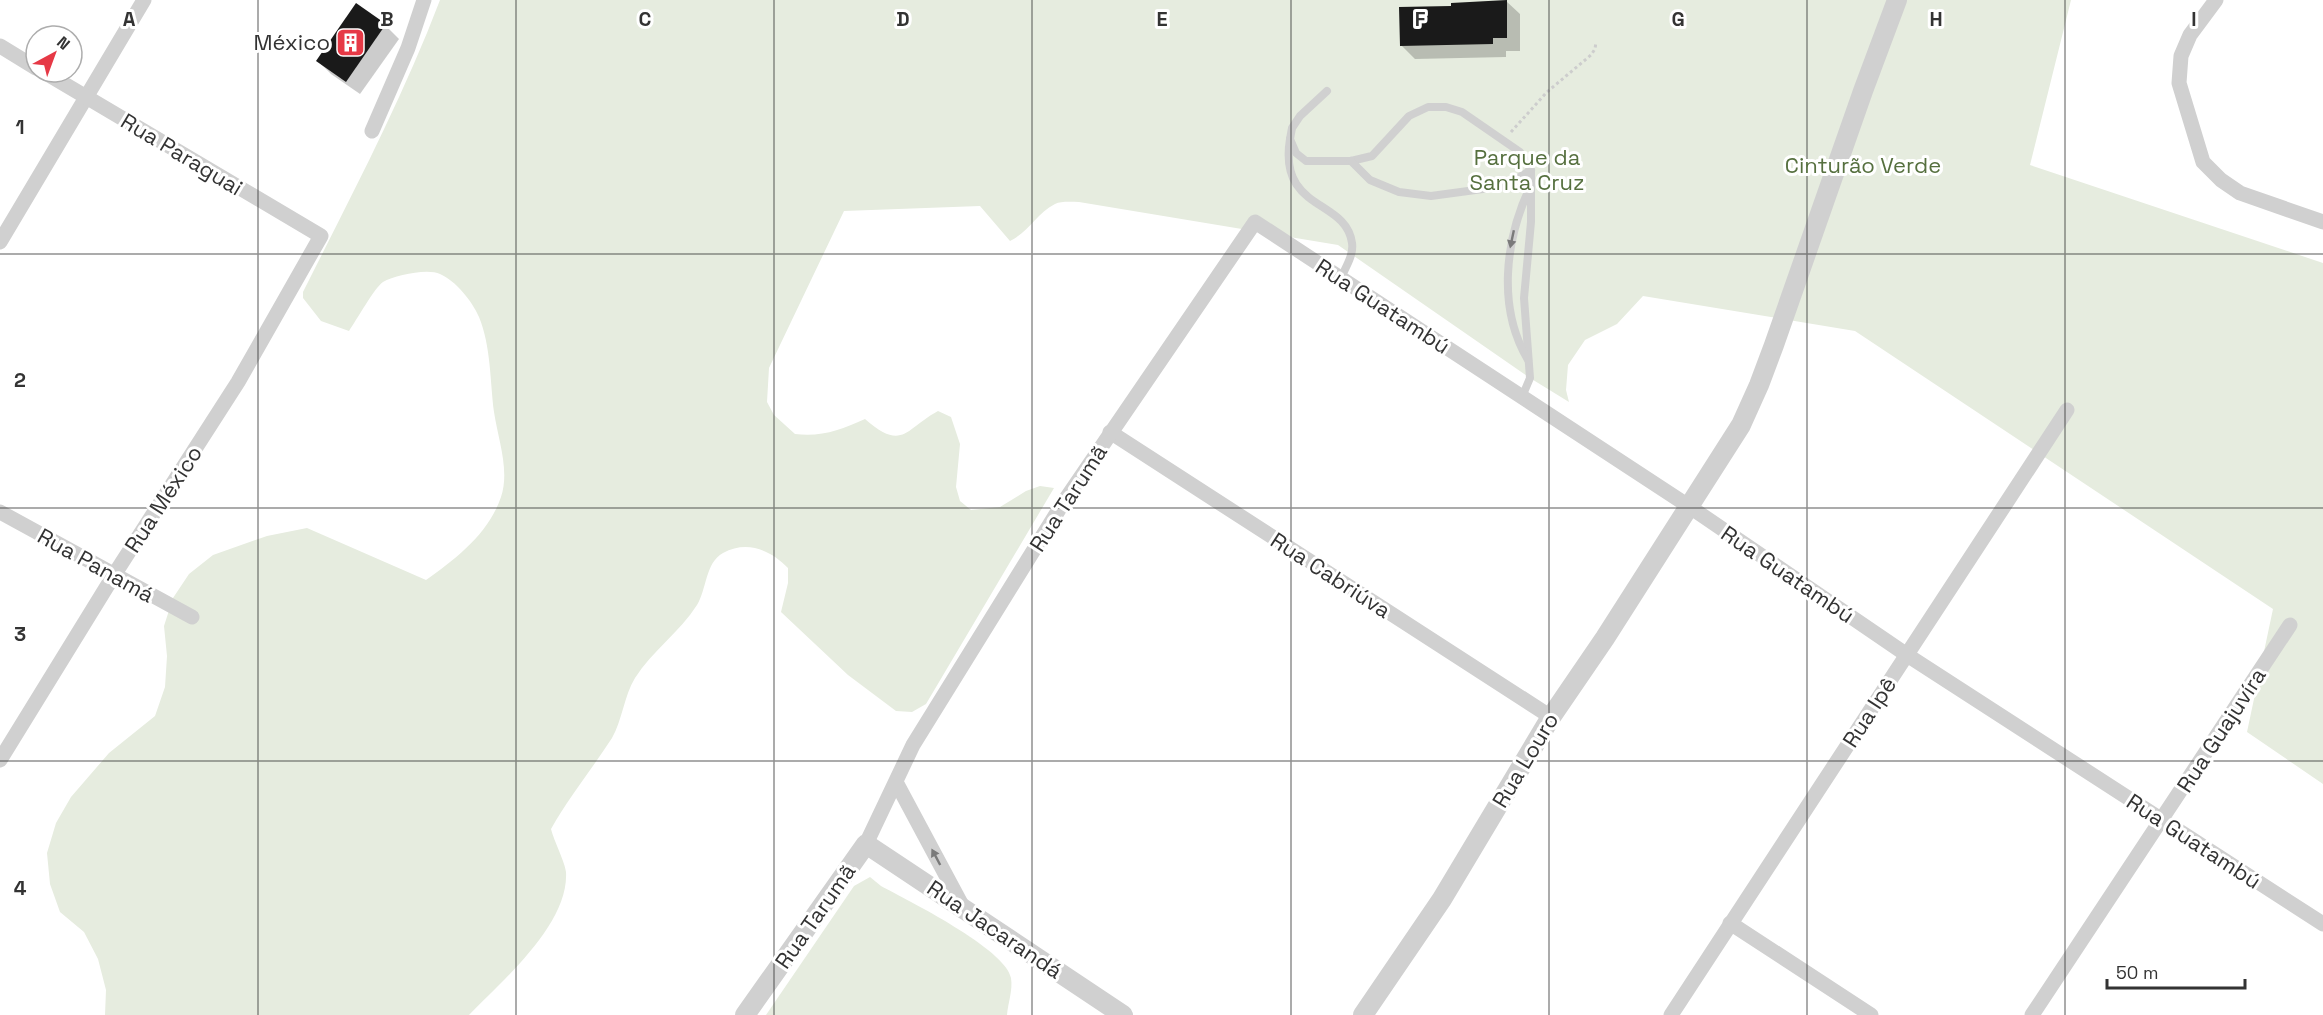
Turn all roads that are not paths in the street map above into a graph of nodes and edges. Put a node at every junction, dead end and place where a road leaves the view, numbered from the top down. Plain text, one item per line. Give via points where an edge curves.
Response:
1 (144, 0) edge
2 (424, 0) edge
3 (1897, 0) edge
4 (2216, 0) edge
5 (0, 46) edge
6 (24, 61) edge
7 (64, 84) edge
8 (1327, 91) dead end
9 (86, 97) junction
10 (372, 131) dead end
11 (1290, 139) junction
12 (1351, 161) junction
13 (1531, 170) junction
14 (1531, 184) junction
15 (1255, 222) joint
16 (2323, 222) edge
17 (321, 236) joint
18 (0, 242) edge
19 (1341, 278) junction
20 (1529, 361) junction
21 (1522, 397) junction
22 (2067, 410) dead end
23 (1110, 432) junction
24 (1690, 507) junction
25 (0, 512) edge
26 (114, 575) junction
27 (192, 617) dead end
28 (2290, 625) dead end
29 (1907, 655) junction
30 (1551, 717) junction
31 (0, 760) edge
32 (896, 782) junction
33 (2162, 821) junction
34 (866, 844) junction
35 (964, 909) junction
36 (1730, 923) junction
37 (2323, 924) edge
38 (745, 1015) edge
39 (1123, 1015) edge
40 (1363, 1015) edge
41 (1671, 1015) edge
42 (1871, 1015) edge
43 (2032, 1015) edge

1 - 9 street
2 - 10 street
3 - 24 street, Rua Louro via 1759,385 1741,425
4 - 16 street via 2190,35 2181,56 2179,83 2203,162 2241,193
5 - 6 street
7 - 9 street, Rua Paraguai
8 - 11 lane via 1300,116
9 - 17 street, Rua Paraguai
9 - 18 street
11 - 12 lane via 1296,153 1306,161
11 - 19 lane via 1287,156 1301,192 1348,228 1352,254
12 - 13 lane via 1370,180 1399,192 1431,196 1505,186
12 - 13 lane via 1372,156 1409,116 1428,107 1446,107 1462,112 1504,140 1520,152
13 - 14 lane
14 - 20 lane via 1524,298
14 -> 20 lane via 1514,228 1509,265 1515,331
15 - 19 street, Rua Guatambú
15 - 23 street, Rua Tarumã
17 - 26 street, Rua México via 238,382
19 - 21 street, Rua Guatambú
20 - 21 lane via 1530,378
21 - 24 street, Rua Guatambú
22 - 29 street, Rua Ipê
23 - 30 street, Rua Cabriúva
23 - 32 street, Rua Tarumã via 913,745
24 - 29 street, Rua Guatambú
24 - 30 street, Rua Louro
25 - 26 street, Rua Panamá
26 - 27 street, Rua Panamá
26 - 31 street, Rua México
28 - 33 street, Rua Guajuvíra
29 - 33 street, Rua Guatambú
29 - 36 street, Rua Ipê
30 - 40 street, Rua Louro via 1442,899
32 - 34 street, Rua Tarumã
35 -> 32 street
33 - 37 street, Rua Guatambú
33 - 43 street, Rua Guajuvíra
34 - 35 street, Rua Jacarandá
34 - 38 street, Rua Tarumã
35 - 39 street, Rua Jacarandá
36 - 41 street, Rua Ipê
36 - 42 street

